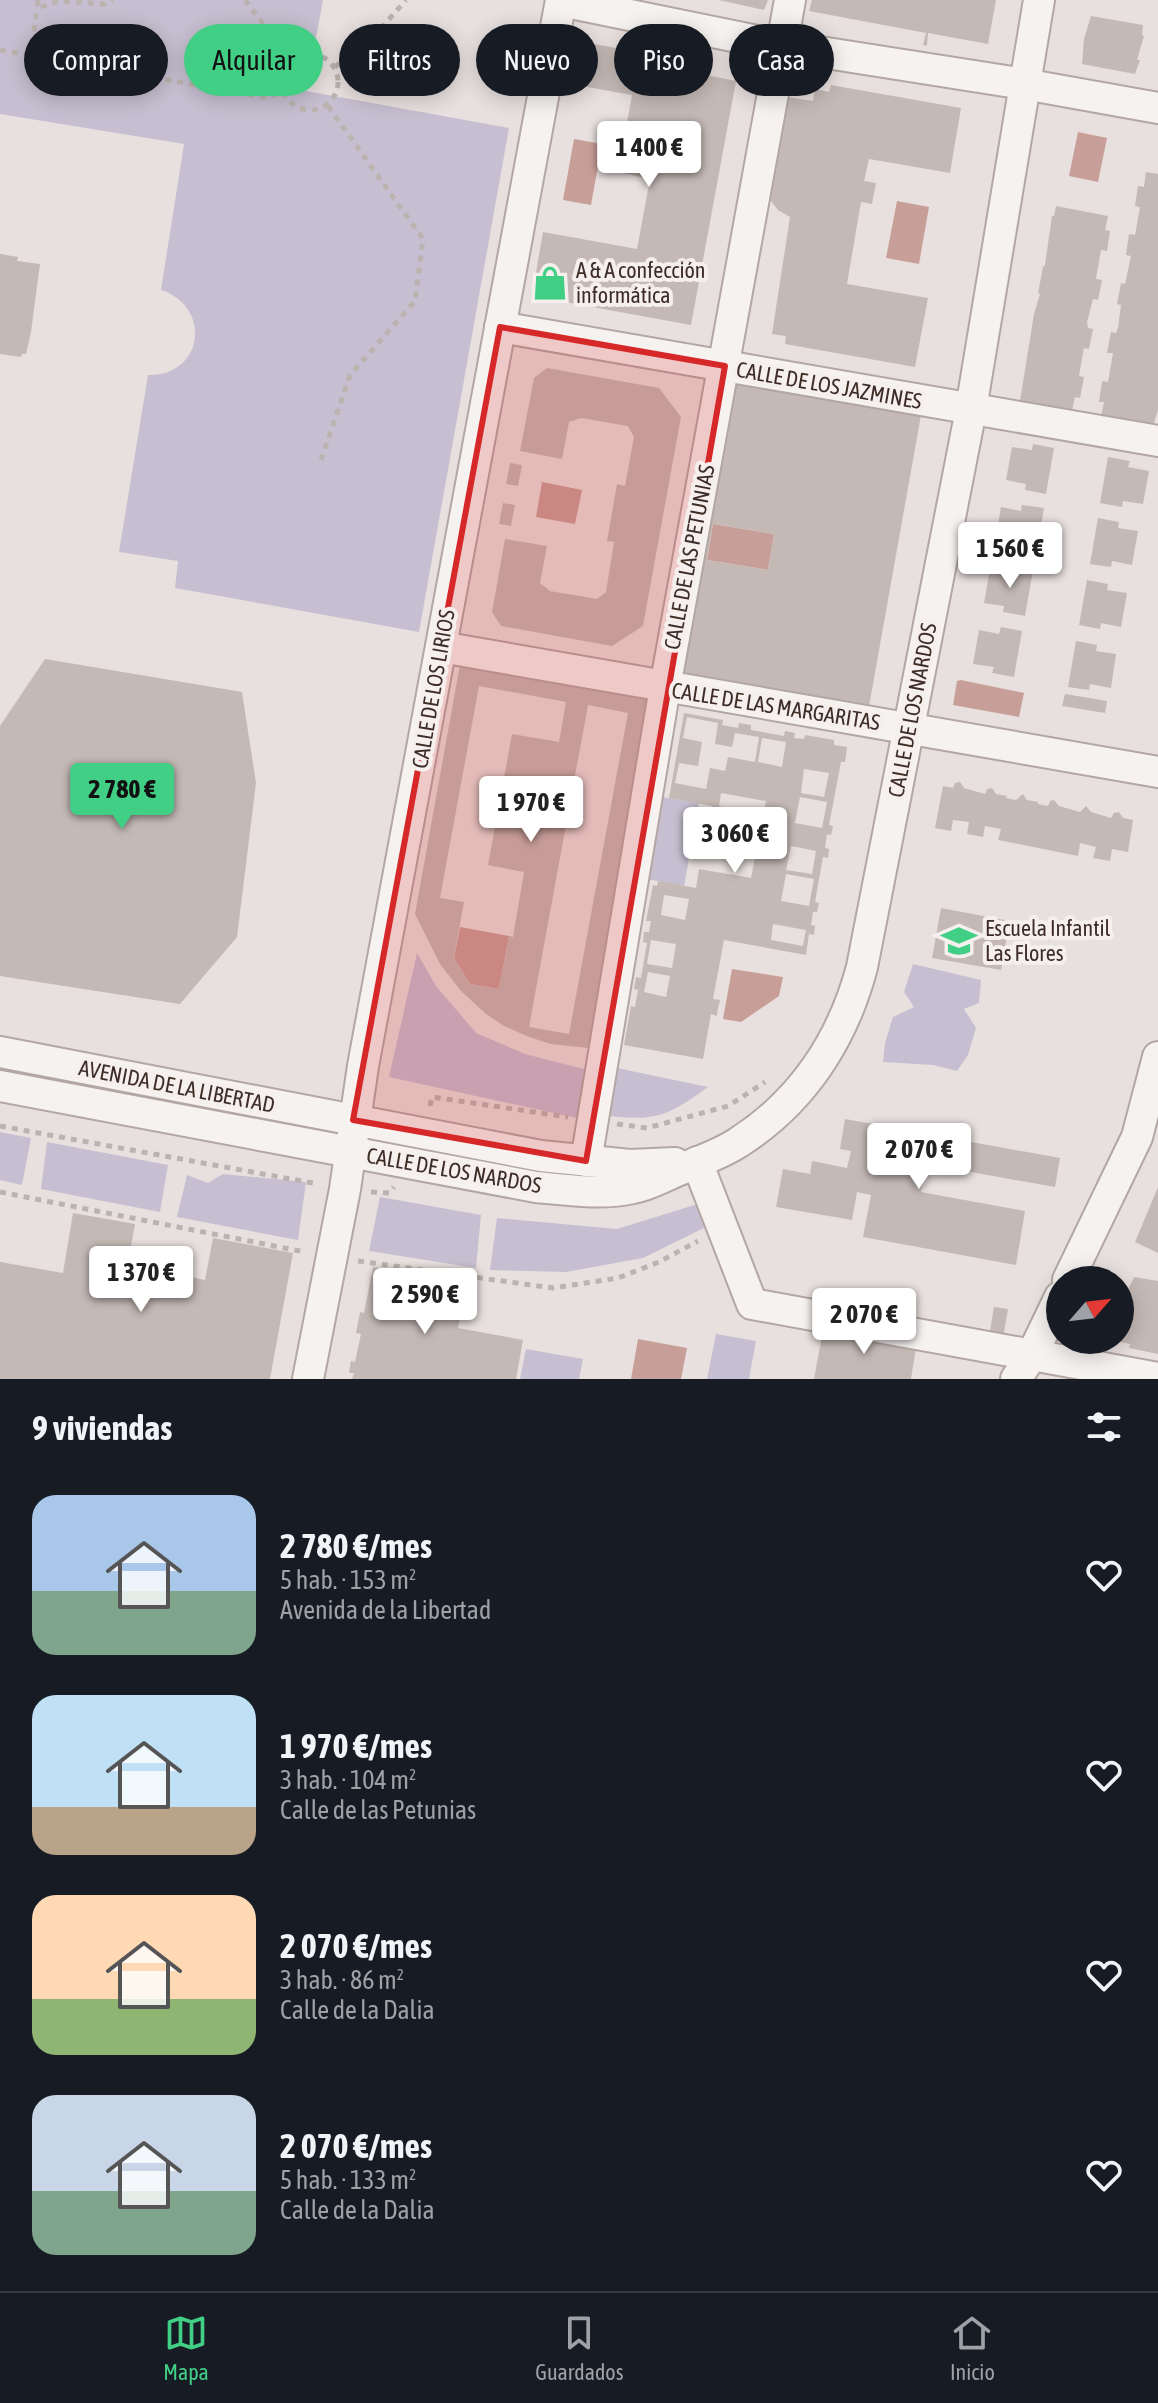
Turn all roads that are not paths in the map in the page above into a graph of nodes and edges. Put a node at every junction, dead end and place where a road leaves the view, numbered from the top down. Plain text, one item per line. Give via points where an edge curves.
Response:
1 (561, 0) edge
2 (790, 0) edge
3 (1039, 0) edge
4 (786, 24) edge
5 (729, 35) edge
6 (834, 54) edge
7 (1024, 84) junction
8 (773, 96) edge
9 (1158, 108) edge
10 (500, 327) junction
11 (725, 366) junction
12 (971, 410) junction
13 (1158, 441) edge
14 (441, 647) junction
15 (665, 687) junction
16 (909, 727) junction
17 (1158, 772) edge
18 (0, 1052) edge
19 (1158, 1057) edge
20 (0, 1086) edge
21 (353, 1120) junction
22 (349, 1151) junction
23 (586, 1161) junction
24 (697, 1162) junction
25 (1075, 1266) edge
26 (1046, 1324) edge
27 (1024, 1367) edge
28 (1158, 1378) edge
29 (308, 1379) edge

1 - 5 street
1 - 10 street, CALLE DE LOS LIRIOS
2 - 4 street, CALLE DE LAS PETUNIAS
3 - 7 street, CALLE DE LOS NARDOS
6 - 7 street
7 - 9 street
7 - 12 street, CALLE DE LOS NARDOS
8 - 11 street, CALLE DE LAS PETUNIAS
10 - 11 street, CALLE DE LOS JAZMINES
10 - 14 street, CALLE DE LOS LIRIOS
11 - 12 street, CALLE DE LOS JAZMINES
11 - 15 street, CALLE DE LAS PETUNIAS
12 - 13 street, CALLE DE LOS JAZMINES
12 - 16 street, CALLE DE LOS NARDOS
14 - 15 street, CALLE DE LAS MARGARITAS
14 - 21 street, CALLE DE LOS LIRIOS
15 - 16 street, CALLE DE LAS MARGARITAS
15 - 23 street, CALLE DE LAS PETUNIAS
16 - 17 street, CALLE DE LAS MARGARITAS
16 - 24 street, CALLE DE LOS NARDOS via 862,967 837,1037 783,1107 739,1143
18 - 21 street, AVENIDA DE LA LIBERTAD
19 - 25 street via 1137,1137
20 - 22 street, AVENIDA DE LA LIBERTAD
21 - 22 street, CALLE DE LOS LIRIOS
21 - 23 street, CALLE DE LOS NARDOS
22 - 24 street, CALLE DE LOS NARDOS via 580,1191 634,1188
22 - 29 street, CALLE DE LOS LIRIOS
23 - 24 street, CALLE DE LOS NARDOS
24 - 27 street via 752,1304
26 - 27 street
27 - 28 street

